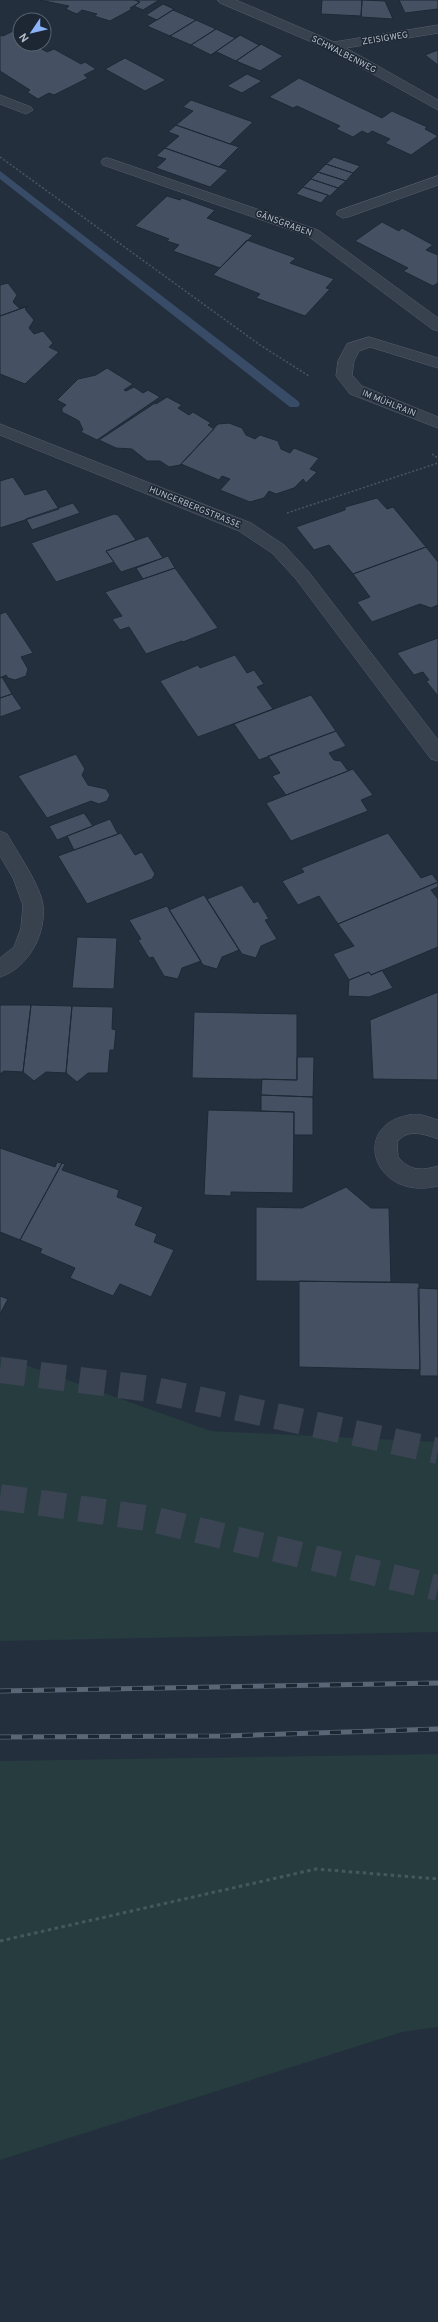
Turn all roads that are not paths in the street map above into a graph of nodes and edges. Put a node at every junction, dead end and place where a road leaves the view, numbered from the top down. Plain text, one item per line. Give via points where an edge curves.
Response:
1 (225, 0) edge
2 (438, 29) edge
3 (333, 46) junction
4 (0, 99) edge
5 (438, 106) edge
6 (26, 110) dead end
7 (108, 162) dead end
8 (438, 180) edge
9 (343, 214) dead end
10 (438, 326) edge
11 (438, 362) edge
12 (438, 423) edge
13 (0, 429) edge
14 (438, 754) edge
15 (0, 839) edge
16 (0, 969) edge
17 (438, 1130) edge
18 (438, 1176) edge

1 - 3 street, SCHWALBENWEG
2 - 3 street, ZEISIGWEG
3 - 5 street, SCHWALBENWEG
4 - 6 street
7 - 10 street, GÄNSGRABEN via 313,233
8 - 9 street
11 - 12 street, IM MÜHLRAIN via 369,342 353,348 346,361 344,376 356,390
13 - 14 street, HUNGERBERGSTRASSE via 245,527 278,549 302,575
15 - 16 street via 22,876 34,905 31,928 22,952
17 - 18 street via 417,1123 401,1126 388,1137 385,1153 388,1163 406,1178 422,1180

